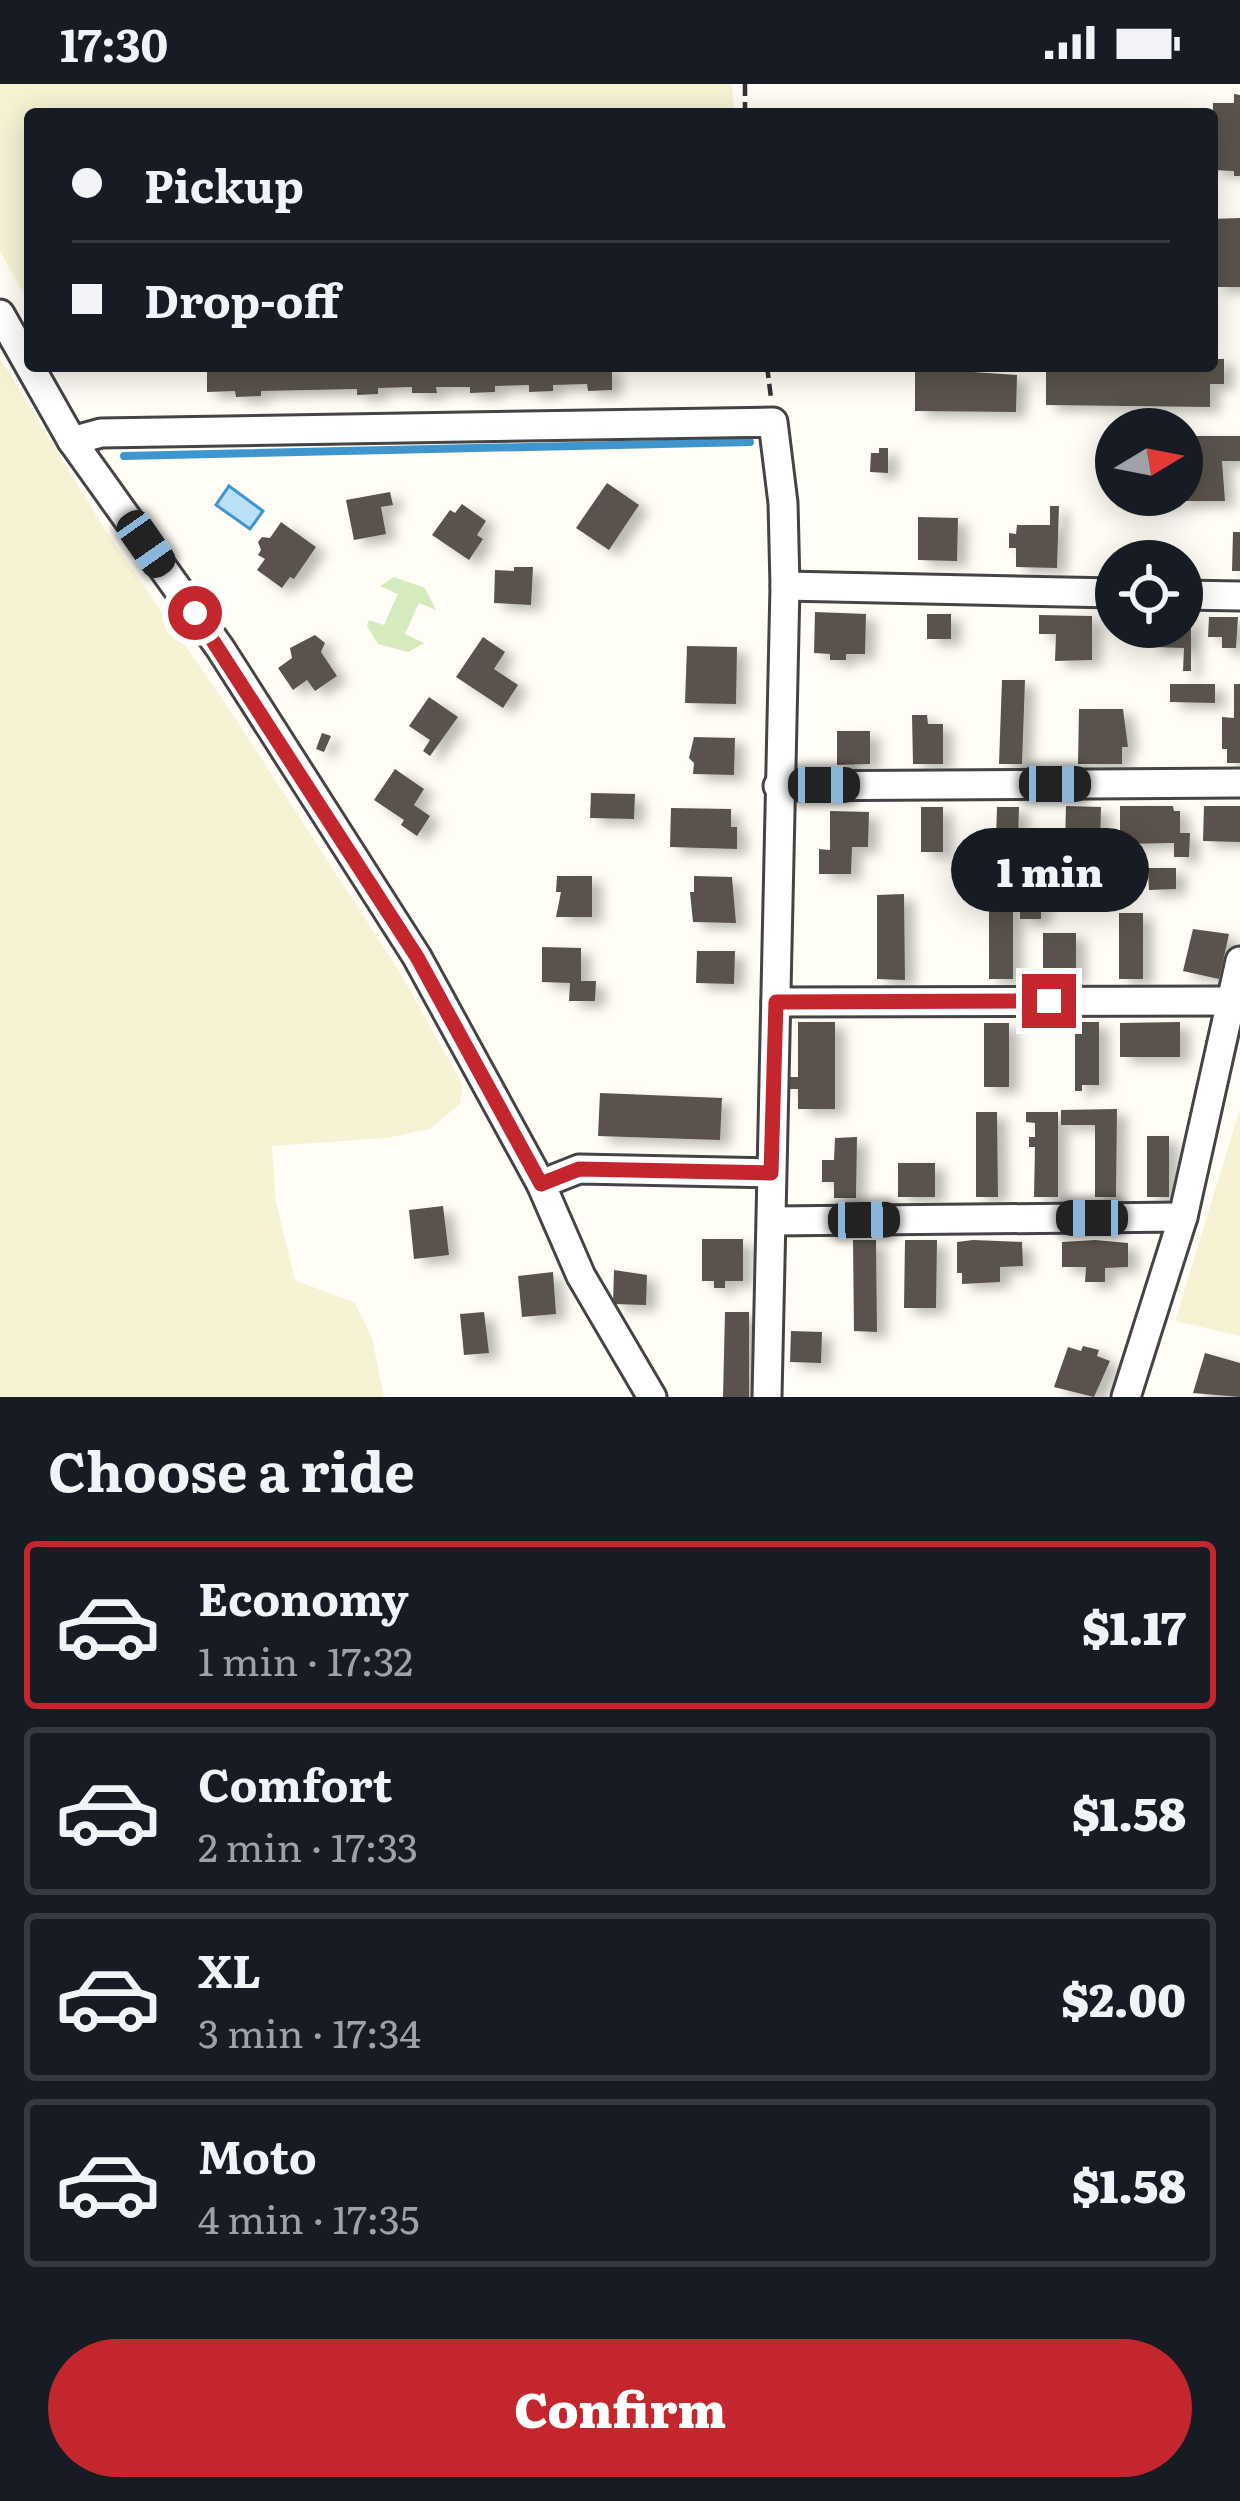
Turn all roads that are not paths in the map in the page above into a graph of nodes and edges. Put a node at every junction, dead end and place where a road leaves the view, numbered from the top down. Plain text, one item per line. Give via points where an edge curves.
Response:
1 (0, 314) edge
2 (24, 356) edge
3 (33, 372) edge
4 (72, 441) junction
5 (784, 586) junction
6 (1095, 593) edge
7 (1203, 595) edge
8 (1240, 596) edge
9 (1240, 783) edge
10 (778, 786) junction
11 (1240, 961) edge
12 (1231, 1000) junction
13 (776, 1002) junction
14 (771, 1173) junction
15 (541, 1184) junction
16 (1184, 1217) junction
17 (773, 1221) junction
18 (652, 1397) edge
19 (767, 1397) edge
20 (1126, 1397) edge

1 - 2 street
3 - 4 street
4 - 5 street via 101,433 773,422
4 - 15 street via 220,648 417,957
5 - 6 street
5 - 10 street
7 - 8 street
9 - 10 street
10 - 13 street
11 - 12 street
12 - 13 street
12 - 16 street
13 - 14 street
14 - 15 street via 579,1169
14 - 17 street
15 - 18 street via 581,1276
16 - 17 street
16 - 20 street
17 - 19 street

